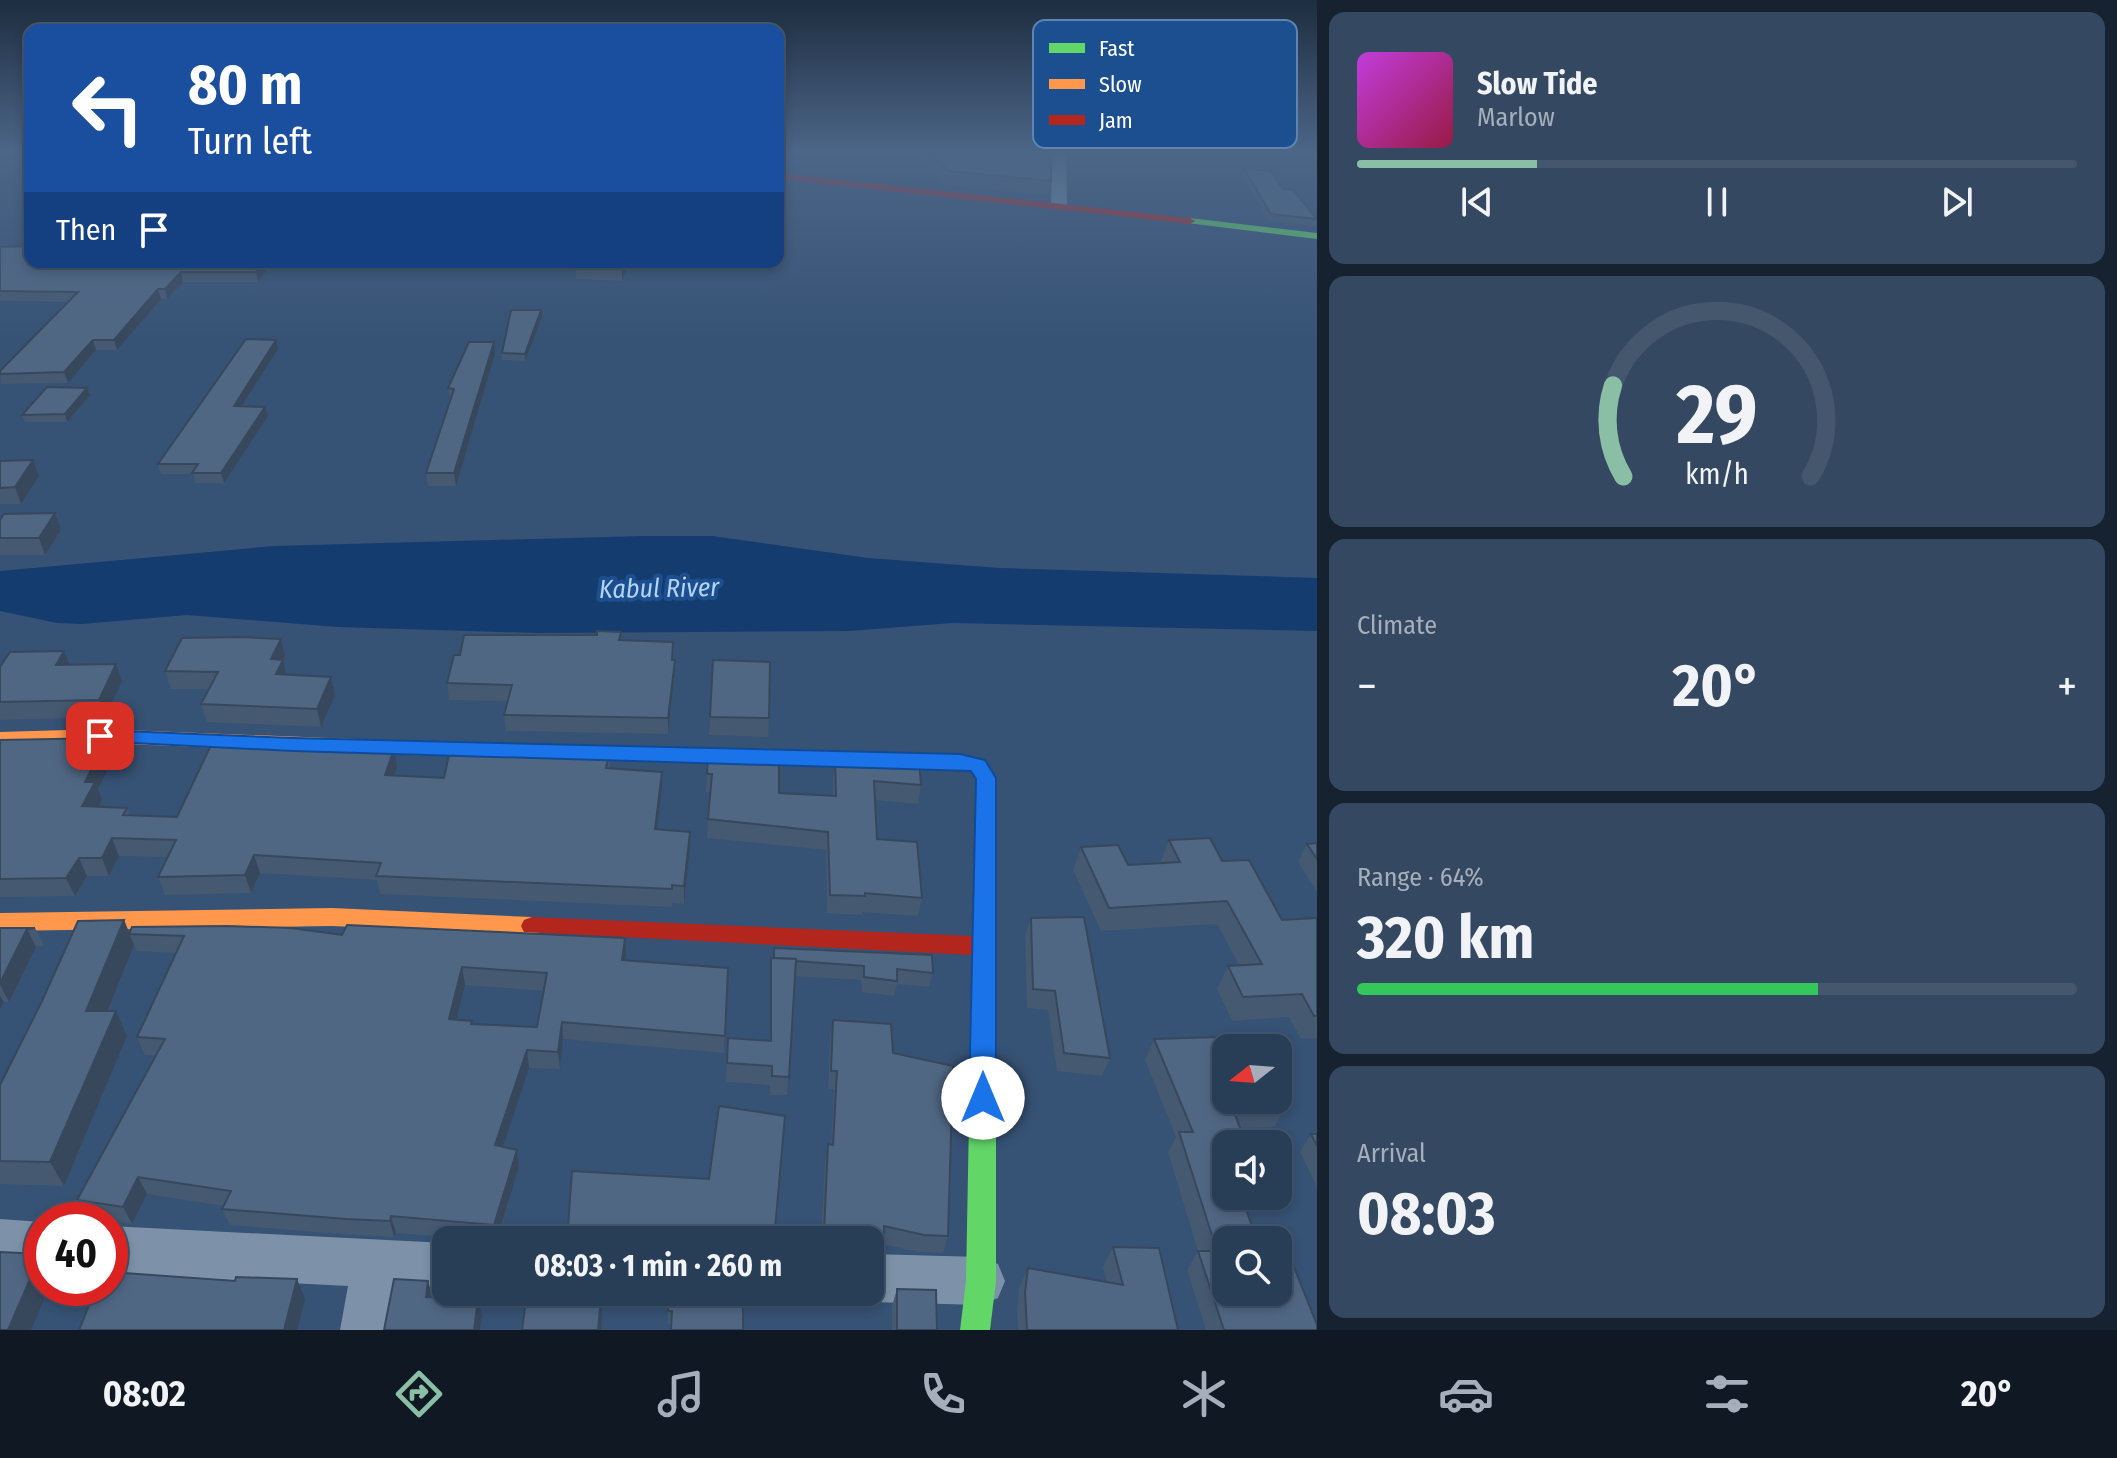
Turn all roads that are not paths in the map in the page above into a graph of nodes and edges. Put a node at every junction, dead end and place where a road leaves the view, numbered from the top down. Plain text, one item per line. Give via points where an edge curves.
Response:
1 (1117, 214) edge
2 (1317, 236) edge
3 (0, 739) edge
4 (0, 922) edge
5 (983, 946) junction
6 (0, 1243) edge
7 (24, 1245) edge
8 (128, 1251) edge
9 (376, 1266) junction
10 (432, 1267) edge
11 (884, 1278) edge
12 (981, 1281) junction
13 (365, 1330) edge
14 (975, 1330) edge

1 - 2 street
3 - 5 street via 100,736 960,761 978,765 986,778
4 - 5 street via 332,917
5 - 12 street
6 - 7 street
8 - 9 street
9 - 10 street
9 - 13 street
11 - 12 street
12 - 14 street

